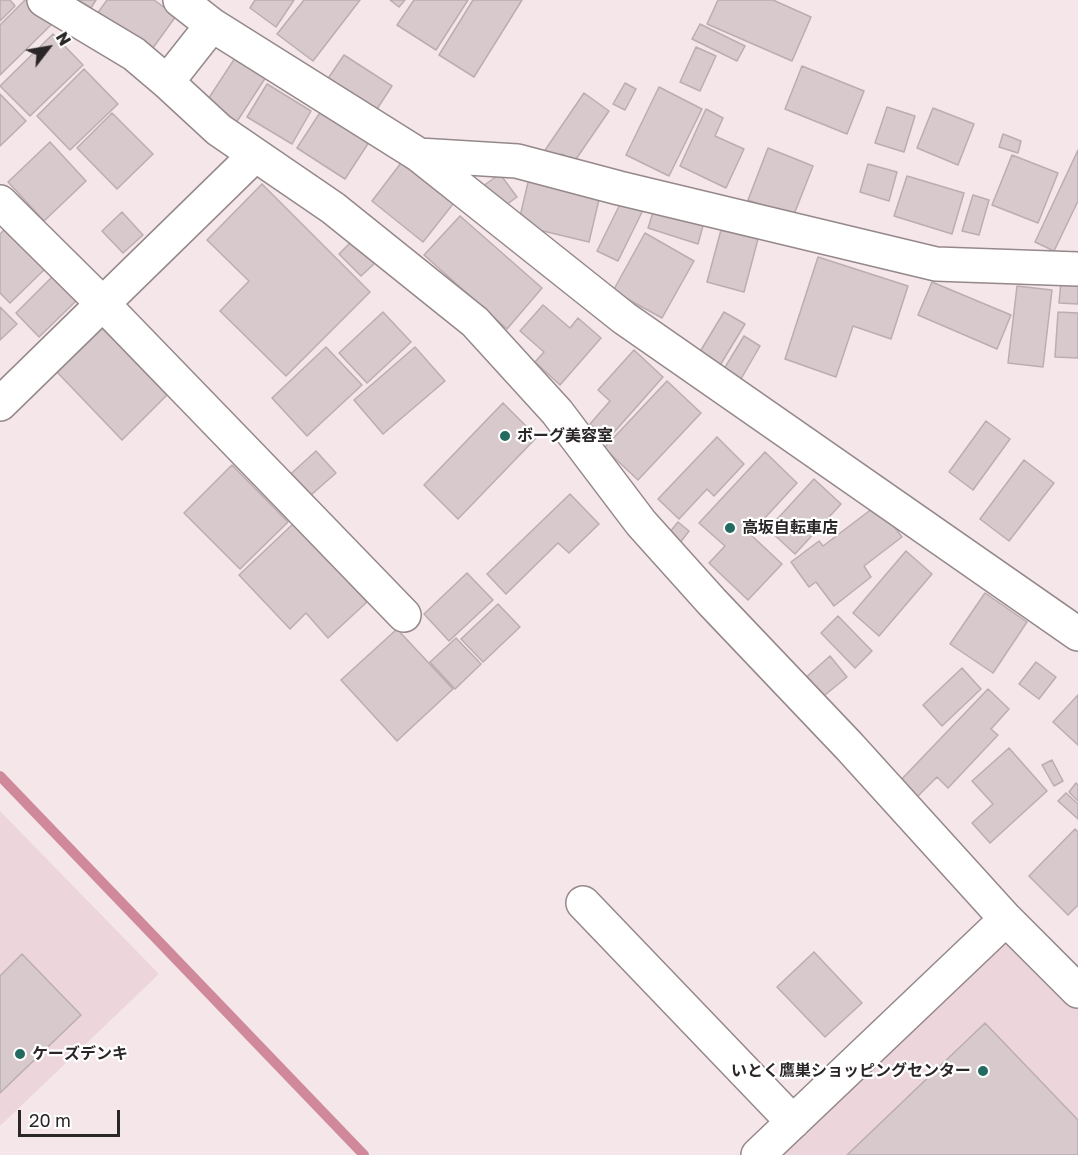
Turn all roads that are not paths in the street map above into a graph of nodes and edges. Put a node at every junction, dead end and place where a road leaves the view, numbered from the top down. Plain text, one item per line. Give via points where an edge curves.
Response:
1 (45, 0) edge
2 (180, 0) edge
3 (212, 25) junction
4 (167, 82) junction
5 (255, 155) junction
6 (419, 155) junction
7 (0, 202) edge
8 (1078, 269) edge
9 (103, 304) junction
10 (0, 404) edge
11 (404, 615) dead end
12 (1078, 634) edge
13 (583, 903) dead end
14 (1006, 919) junction
15 (1078, 991) edge
16 (793, 1122) junction
17 (758, 1155) edge

1 - 4 street via 134,54
2 - 3 street
3 - 4 street
3 - 6 street
4 - 5 street via 219,130
5 - 9 street
5 - 14 street via 333,207 475,322 557,412 641,523
6 - 8 street via 517,161 936,264
6 - 12 street via 624,318
7 - 9 street
9 - 10 street
9 - 11 street
13 - 16 street
14 - 15 street
14 - 16 street
16 - 17 street

